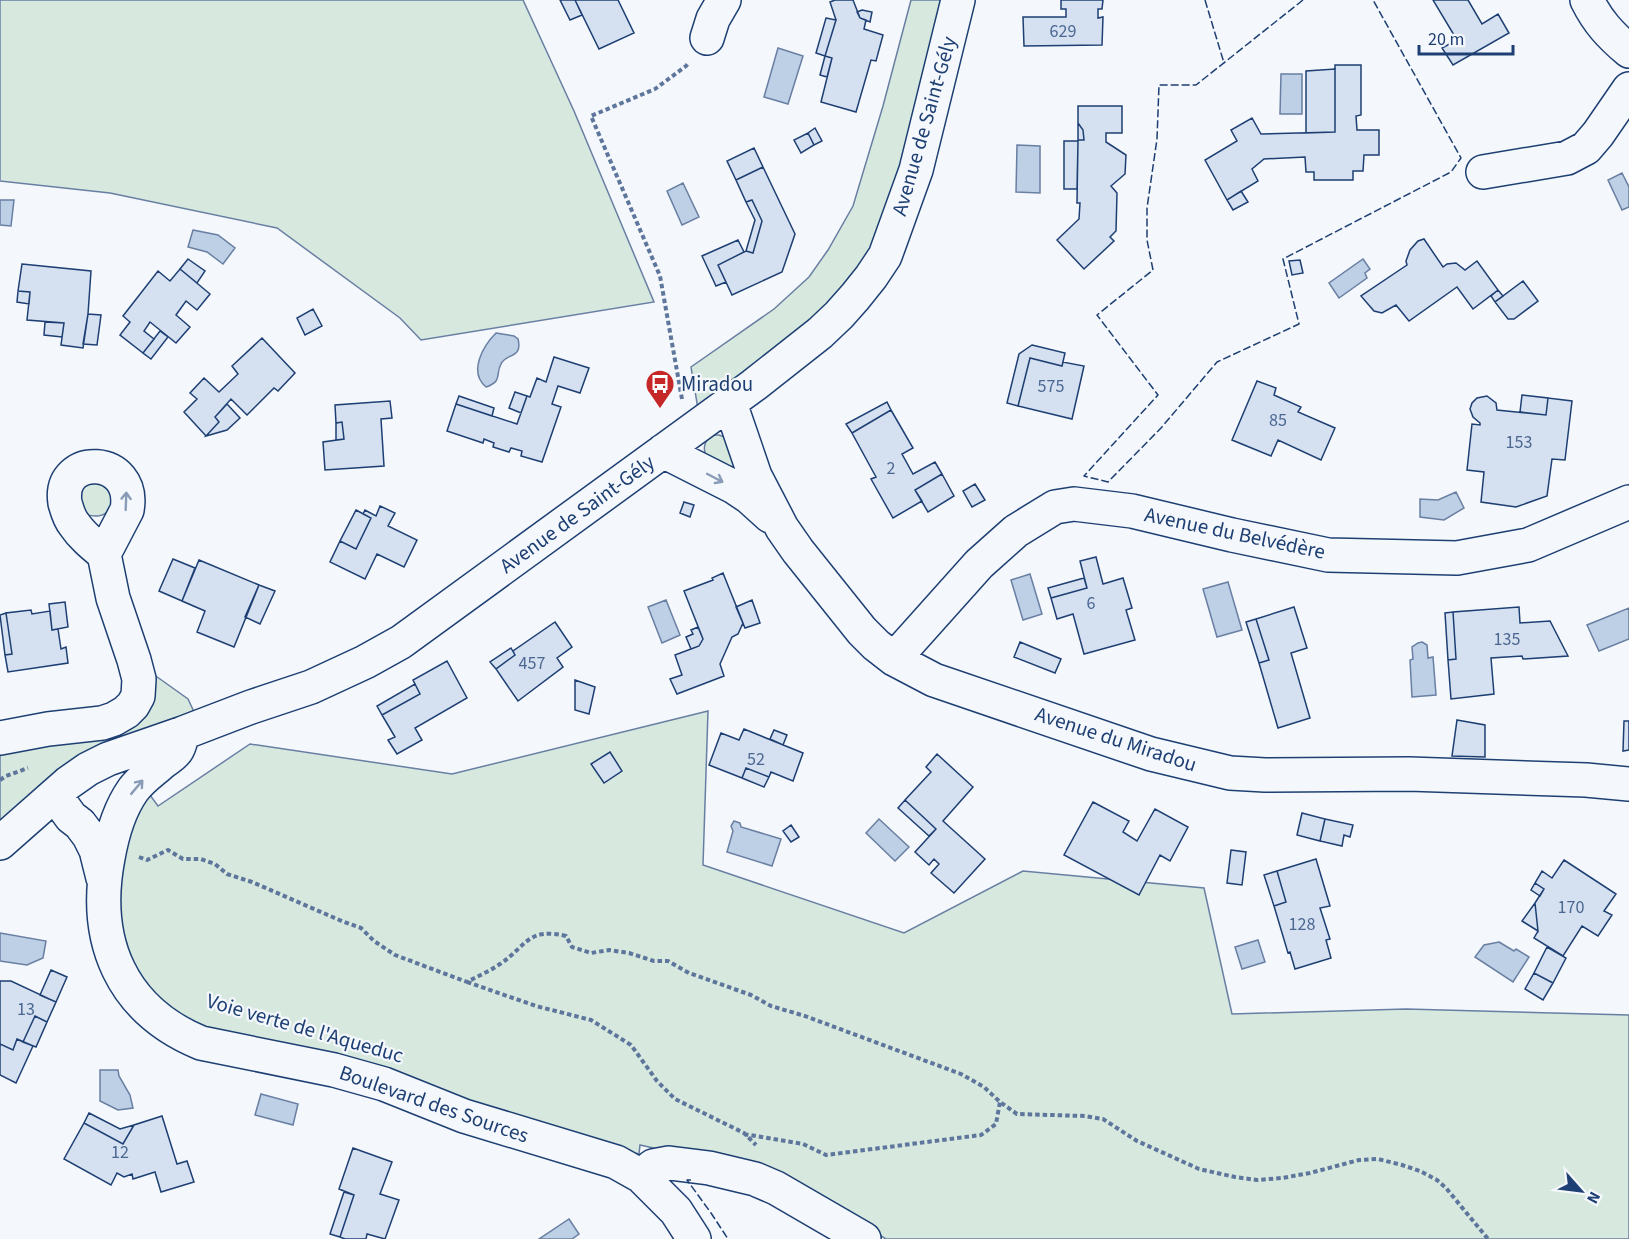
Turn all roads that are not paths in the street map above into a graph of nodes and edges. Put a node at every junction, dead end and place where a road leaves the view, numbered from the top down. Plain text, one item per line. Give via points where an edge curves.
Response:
1 (724, 0) edge
2 (958, 0) edge
3 (1587, 0) edge
4 (707, 38) road end
5 (1629, 51) edge
6 (1629, 89) edge
7 (1483, 171) dead end
8 (730, 404) junction
9 (663, 451) junction
10 (1629, 502) edge
11 (782, 528) junction
12 (104, 554) dead end
13 (894, 658) junction
14 (183, 733) junction
15 (0, 738) edge
16 (1629, 783) edge
17 (62, 789) junction
18 (0, 843) edge
19 (110, 846) junction
20 (104, 880) junction
21 (641, 1176) junction
22 (694, 1239) edge
23 (864, 1239) edge

1 - 4 street
2 - 8 street, Avenue de Saint-Gély via 916,170 885,256 839,315
3 - 5 street via 1599,22
6 - 7 street via 1586,148 1567,158
8 - 9 street, Avenue de Saint-Gély
8 - 11 street, Avenue du Miradou via 755,476
9 -> 11 street, Avenue du Miradou via 734,487
9 - 14 street, Avenue de Saint-Gély via 400,642 311,687
10 - 13 street, Avenue du Belvédère via 1528,545 1457,558 1328,555 1132,511 1074,504 1055,507 1016,531 979,564
11 - 13 street, Avenue du Miradou via 862,631
12 - 15 street via 113,598 139,679 133,705 102,723
13 - 16 street, Avenue du Miradou via 934,680 1151,754 1230,773 1409,774
14 - 17 street, Avenue de Saint-Gély via 108,759
19 -> 14 street, Boulevard des Sources via 134,790 176,751
17 - 18 street, Avenue de Saint-Gély
17 - 19 street, Boulevard des Sources via 90,783 99,786 109,813
17 - 20 street, Boulevard des Sources via 70,818 80,824 96,850
19 - 20 street, Boulevard des Sources
20 - 21 street, Boulevard des Sources via 106,938 130,991 142,1005 186,1037 384,1084 464,1116 616,1162
21 - 22 street, Boulevard des Sources via 676,1211
21 - 23 street via 653,1166 669,1163 755,1179

